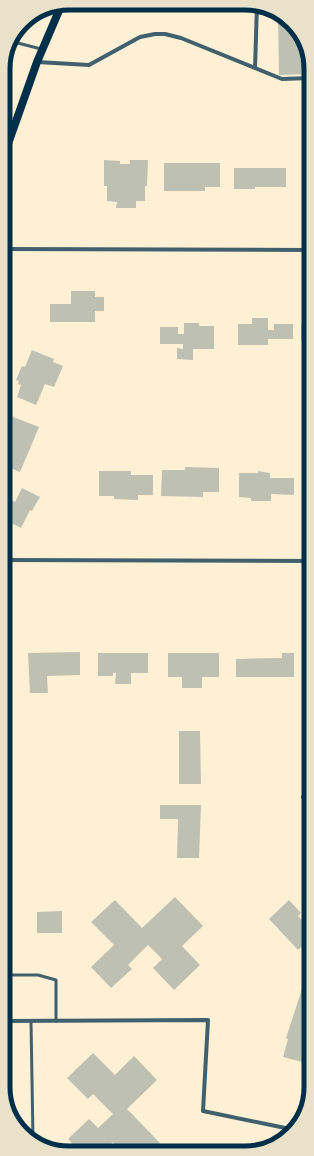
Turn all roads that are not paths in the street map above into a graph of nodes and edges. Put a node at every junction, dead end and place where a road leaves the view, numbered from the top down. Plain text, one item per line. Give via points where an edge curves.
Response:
1 (58, 11) edge
2 (257, 11) edge
3 (16, 43) edge
4 (42, 50) junction
5 (37, 62) junction
6 (255, 68) junction
7 (304, 78) edge
8 (10, 138) edge
9 (10, 249) edge
10 (304, 250) edge
11 (10, 560) edge
12 (304, 561) edge
13 (10, 975) edge
14 (10, 1021) edge
15 (31, 1021) junction
16 (56, 1021) junction
17 (287, 1128) edge
18 (33, 1134) edge

1 - 4 main road
2 - 6 street
3 - 4 lane
4 - 5 main road
5 - 6 street via 89,65 140,37 165,34
5 - 8 main road
6 - 7 street via 282,79
9 - 10 street
11 - 12 street
13 - 16 lane via 38,975 56,980
14 - 15 street
15 - 16 street
15 - 18 lane
16 - 17 street via 208,1020 202,1111

